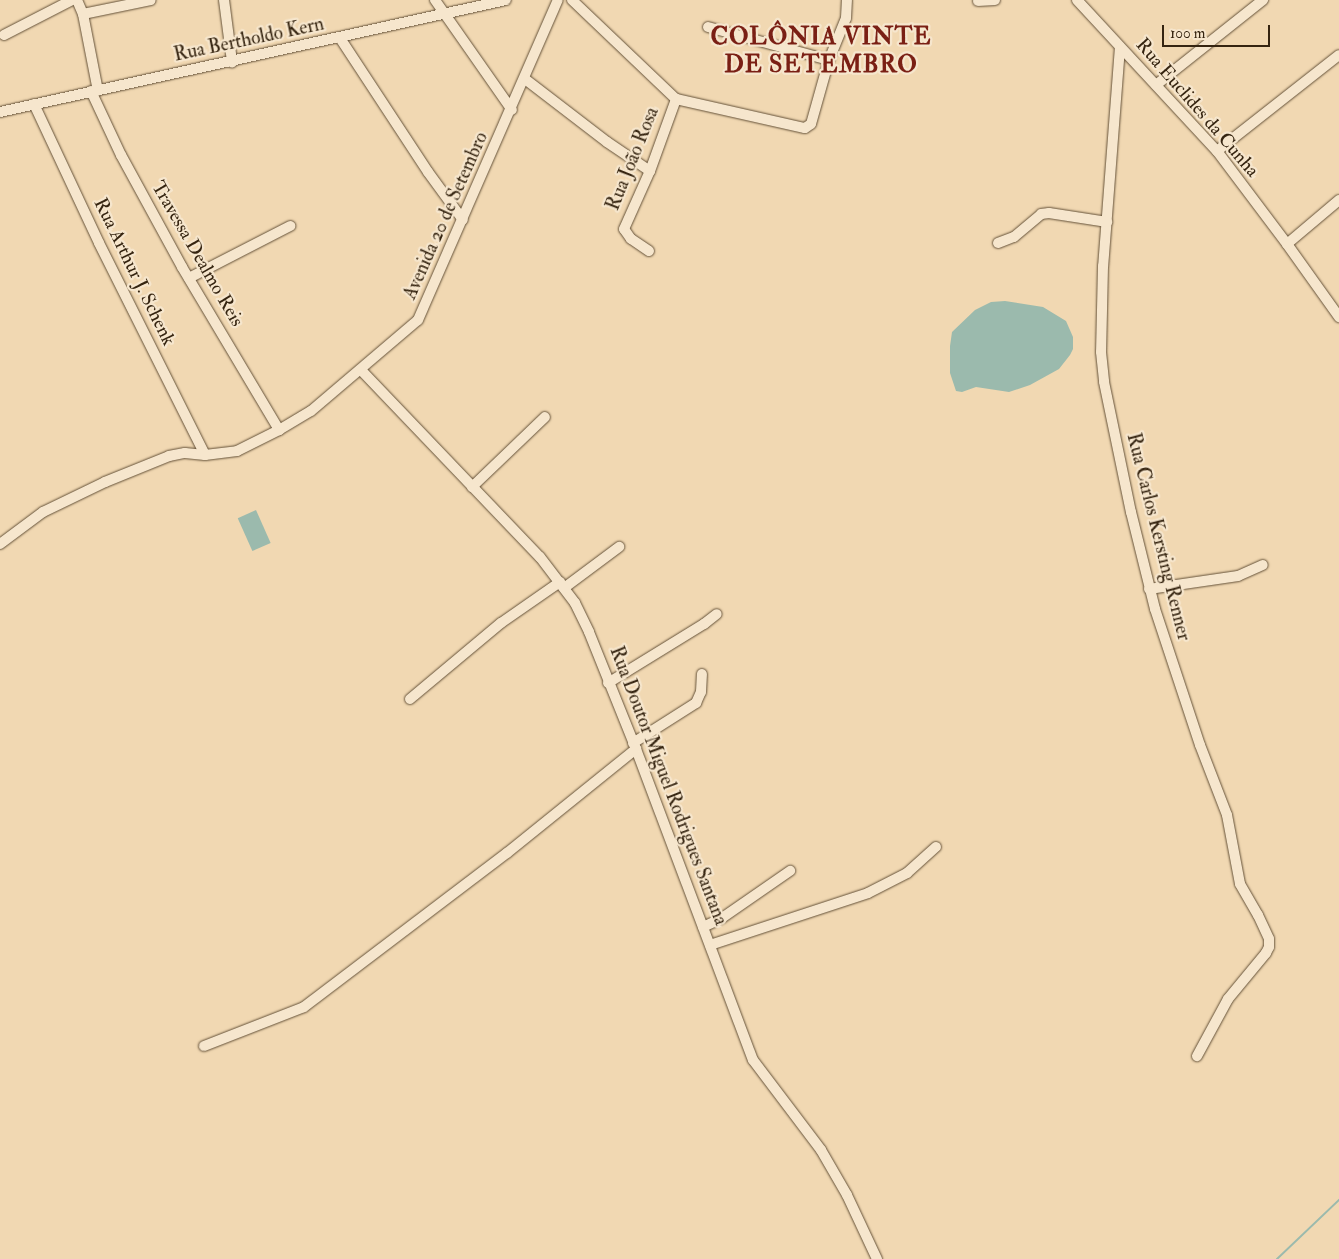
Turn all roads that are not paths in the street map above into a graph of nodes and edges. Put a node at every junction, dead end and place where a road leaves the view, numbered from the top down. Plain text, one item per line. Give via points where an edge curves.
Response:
1 (72, 0) edge
2 (77, 0) edge
3 (151, 0) edge
4 (224, 0) edge
5 (435, 0) edge
6 (506, 0) edge
7 (558, 0) edge
8 (572, 0) edge
9 (847, 0) edge
10 (995, 0) edge
11 (1077, 0) edge
12 (1262, 0) edge
13 (978, 1) dead end
14 (444, 13) junction
15 (83, 14) junction
16 (708, 27) dead end
17 (4, 34) dead end
18 (340, 38) junction
19 (1120, 47) junction
20 (1339, 55) edge
21 (829, 60) junction
22 (232, 62) junction
23 (525, 79) junction
24 (1156, 85) junction
25 (94, 91) junction
26 (676, 99) junction
27 (34, 104) junction
28 (512, 110) junction
29 (0, 112) edge
30 (1217, 151) junction
31 (650, 171) junction
32 (1339, 200) edge
33 (463, 220) junction
34 (1107, 222) junction
35 (290, 226) dead end
36 (998, 243) dead end
37 (1287, 244) junction
38 (649, 251) dead end
39 (189, 278) junction
40 (1339, 317) edge
41 (361, 370) junction
42 (546, 417) dead end
43 (279, 430) junction
44 (204, 455) junction
45 (472, 487) junction
46 (0, 544) edge
47 (619, 547) dead end
48 (1263, 565) dead end
49 (562, 585) junction
50 (1149, 589) junction
51 (717, 614) dead end
52 (702, 674) dead end
53 (608, 683) junction
54 (410, 699) dead end
55 (634, 746) junction
56 (936, 847) dead end
57 (790, 871) dead end
58 (703, 927) junction
59 (710, 945) junction
60 (204, 1046) dead end
61 (1197, 1056) dead end
62 (877, 1259) edge

1 - 17 street
2 - 15 street, Travessa Dealmo Reis
3 - 15 street
4 - 22 street
5 - 14 street
6 - 14 street, Rua Bertholdo Kern
7 - 23 street, Avenida 20 de Setembro
8 - 26 street
9 - 21 street via 846,18
10 - 13 street
11 - 19 street, Rua Euclides da Cunha
12 - 24 street
14 - 18 street, Rua Bertholdo Kern
14 - 28 street
15 - 25 street, Travessa Dealmo Reis
16 - 21 street
18 - 22 street, Rua Bertholdo Kern
18 - 33 street
19 - 24 street, Rua Euclides da Cunha
19 - 34 street, Rua Carlos Kersting Renner
20 - 30 street
21 - 26 street via 811,124 805,128
22 - 25 street, Rua Bertholdo Kern
23 - 28 street, Avenida 20 de Setembro
23 - 31 street
24 - 30 street, Rua Euclides da Cunha
25 - 27 street, Rua Bertholdo Kern
25 - 39 street, Travessa Dealmo Reis via 122,155
26 - 31 street, Rua João Rosa
27 - 29 street, Rua Bertholdo Kern
27 - 44 street, Rua Arthur J. Schenk
28 - 33 street, Avenida 20 de Setembro
30 - 37 street, Rua Euclides da Cunha
31 - 38 street, Rua João Rosa via 624,229 631,239
32 - 37 street
33 - 41 street, Avenida 20 de Setembro via 418,320
34 - 36 street via 1041,214 1014,237
34 - 50 street, Rua Carlos Kersting Renner via 1101,306 1104,382
35 - 39 street
37 - 40 street, Rua Euclides da Cunha
39 - 43 street, Travessa Dealmo Reis
41 - 43 street, Avenida 20 de Setembro via 311,411
41 - 45 street, Rua Doutor Miguel Rodrigues Santana
42 - 45 street
43 - 44 street, Avenida 20 de Setembro via 237,451
44 - 46 street, Avenida 20 de Setembro via 185,453 169,456 71,497 28,521
45 - 49 street, Rua Doutor Miguel Rodrigues Santana
47 - 49 street
48 - 50 street via 1238,576
49 - 53 street, Rua Doutor Miguel Rodrigues Santana via 589,632
49 - 54 street via 501,623
50 - 61 street, Rua Carlos Kersting Renner via 1200,745 1227,815 1240,884 1269,939 1266,953 1228,999
51 - 53 street
52 - 55 street via 701,692 696,703
53 - 55 street, Rua Doutor Miguel Rodrigues Santana
55 - 58 street, Rua Doutor Miguel Rodrigues Santana
55 - 60 street via 507,853 304,1007
56 - 59 street via 907,873 868,893
57 - 58 street via 722,918
58 - 59 street, Rua Doutor Miguel Rodrigues Santana
59 - 62 street, Rua Doutor Miguel Rodrigues Santana via 752,1060 821,1150 847,1195

